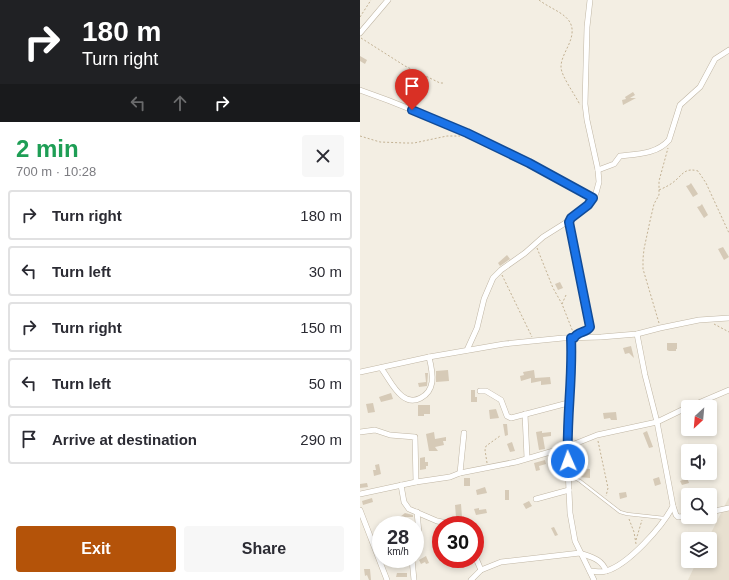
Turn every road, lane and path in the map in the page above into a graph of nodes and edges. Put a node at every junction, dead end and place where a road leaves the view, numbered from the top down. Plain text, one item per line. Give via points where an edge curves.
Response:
1 (371, 0) edge
2 (388, 0) edge
3 (539, 0) edge
4 (590, 0) edge
5 (360, 18) edge
6 (360, 33) edge
7 (360, 38) edge
8 (729, 50) edge
9 (444, 83) dead end
10 (360, 90) edge
11 (582, 110) dead end
12 (467, 133) junction
13 (360, 136) edge
14 (669, 140) junction
15 (598, 170) junction
16 (659, 190) junction
17 (593, 198) junction
18 (570, 220) junction
19 (729, 233) edge
20 (536, 244) junction
21 (500, 271) junction
22 (566, 295) dead end
23 (562, 304) junction
24 (729, 318) edge
25 (705, 320) junction
26 (660, 328) junction
27 (729, 332) edge
28 (637, 334) junction
29 (573, 337) junction
30 (533, 341) junction
31 (467, 350) junction
32 (429, 357) junction
33 (382, 368) junction
34 (360, 372) edge
35 (729, 390) edge
36 (480, 391) dead end
37 (705, 400) edge
38 (568, 403) junction
39 (681, 410) edge
40 (525, 414) junction
41 (657, 422) junction
42 (360, 432) edge
43 (464, 433) dead end
44 (500, 436) dead end
45 (597, 436) junction
46 (567, 446) junction
47 (527, 458) junction
48 (488, 467) junction
49 (460, 473) junction
50 (569, 475) junction
51 (416, 482) junction
52 (402, 485) junction
53 (569, 490) junction
54 (360, 494) edge
55 (536, 499) dead end
56 (607, 503) junction
57 (673, 506) junction
58 (729, 508) edge
59 (360, 510) edge
60 (717, 511) edge
61 (417, 512) junction
62 (628, 514) junction
63 (417, 516) edge
64 (644, 516) junction
65 (681, 517) edge
66 (432, 518) edge
67 (664, 518) junction
68 (636, 540) junction
69 (637, 550) junction
70 (580, 553) junction
71 (413, 568) edge
72 (481, 570) joint
73 (590, 571) junction
74 (606, 571) junction
75 (387, 580) edge
76 (414, 580) edge
77 (471, 580) edge
78 (594, 580) edge

1 - 5 path
2 - 6 street
3 - 11 path via 562,14 572,24 561,68
4 - 15 street via 585,104
7 - 9 path via 405,66
8 - 14 street via 715,60 700,87 680,105
10 - 12 street via 398,103
12 - 13 path via 462,136 448,136 414,143 380,142
12 - 17 street
14 - 15 street via 654,151 620,156 614,164
14 - 16 path
15 - 17 street via 598,188
16 - 19 path via 686,171 698,171 706,182
16 - 26 path via 644,249 643,269
17 - 18 street
18 - 20 street
18 - 29 street via 590,325 589,329
20 - 21 street
20 - 23 path
21 - 30 path
21 - 31 street via 491,281
22 - 23 path
23 - 29 path
24 - 25 street
25 - 26 street
25 - 27 path
26 - 28 street
28 - 29 street
28 - 41 street
29 - 30 street
29 - 38 street
30 - 31 street
31 - 32 street
32 - 33 street
32 - 33 street via 431,387 422,398 415,401 401,396
33 - 34 street
35 - 37 street
36 - 40 street via 486,391 501,400 507,416 514,418
38 - 40 street
38 - 46 street
39 - 41 street
40 - 47 street
41 - 45 street
41 - 57 street
42 - 51 street via 375,430 390,435 415,437
43 - 49 street
44 - 48 path via 485,448
45 - 46 street
45 - 56 path via 608,488
46 - 47 street
46 - 50 street
47 - 48 street
48 - 49 street
49 - 51 street
50 - 53 street
50 - 56 lane
51 - 52 street
52 - 54 street
52 - 61 street via 405,504
53 - 55 street
53 - 70 street via 573,536
56 - 62 lane
57 - 65 street via 676,515
57 - 67 street
58 - 60 street
59 - 75 street
61 - 63 street
61 - 66 street
62 - 64 lane
62 - 68 path
64 - 67 lane
64 - 68 path
67 - 69 street via 652,536
68 - 69 path
69 - 74 street
70 - 72 street via 501,562
70 - 73 street
70 - 74 street via 601,562
71 - 76 street
72 - 77 street
73 - 74 street
73 - 78 street

